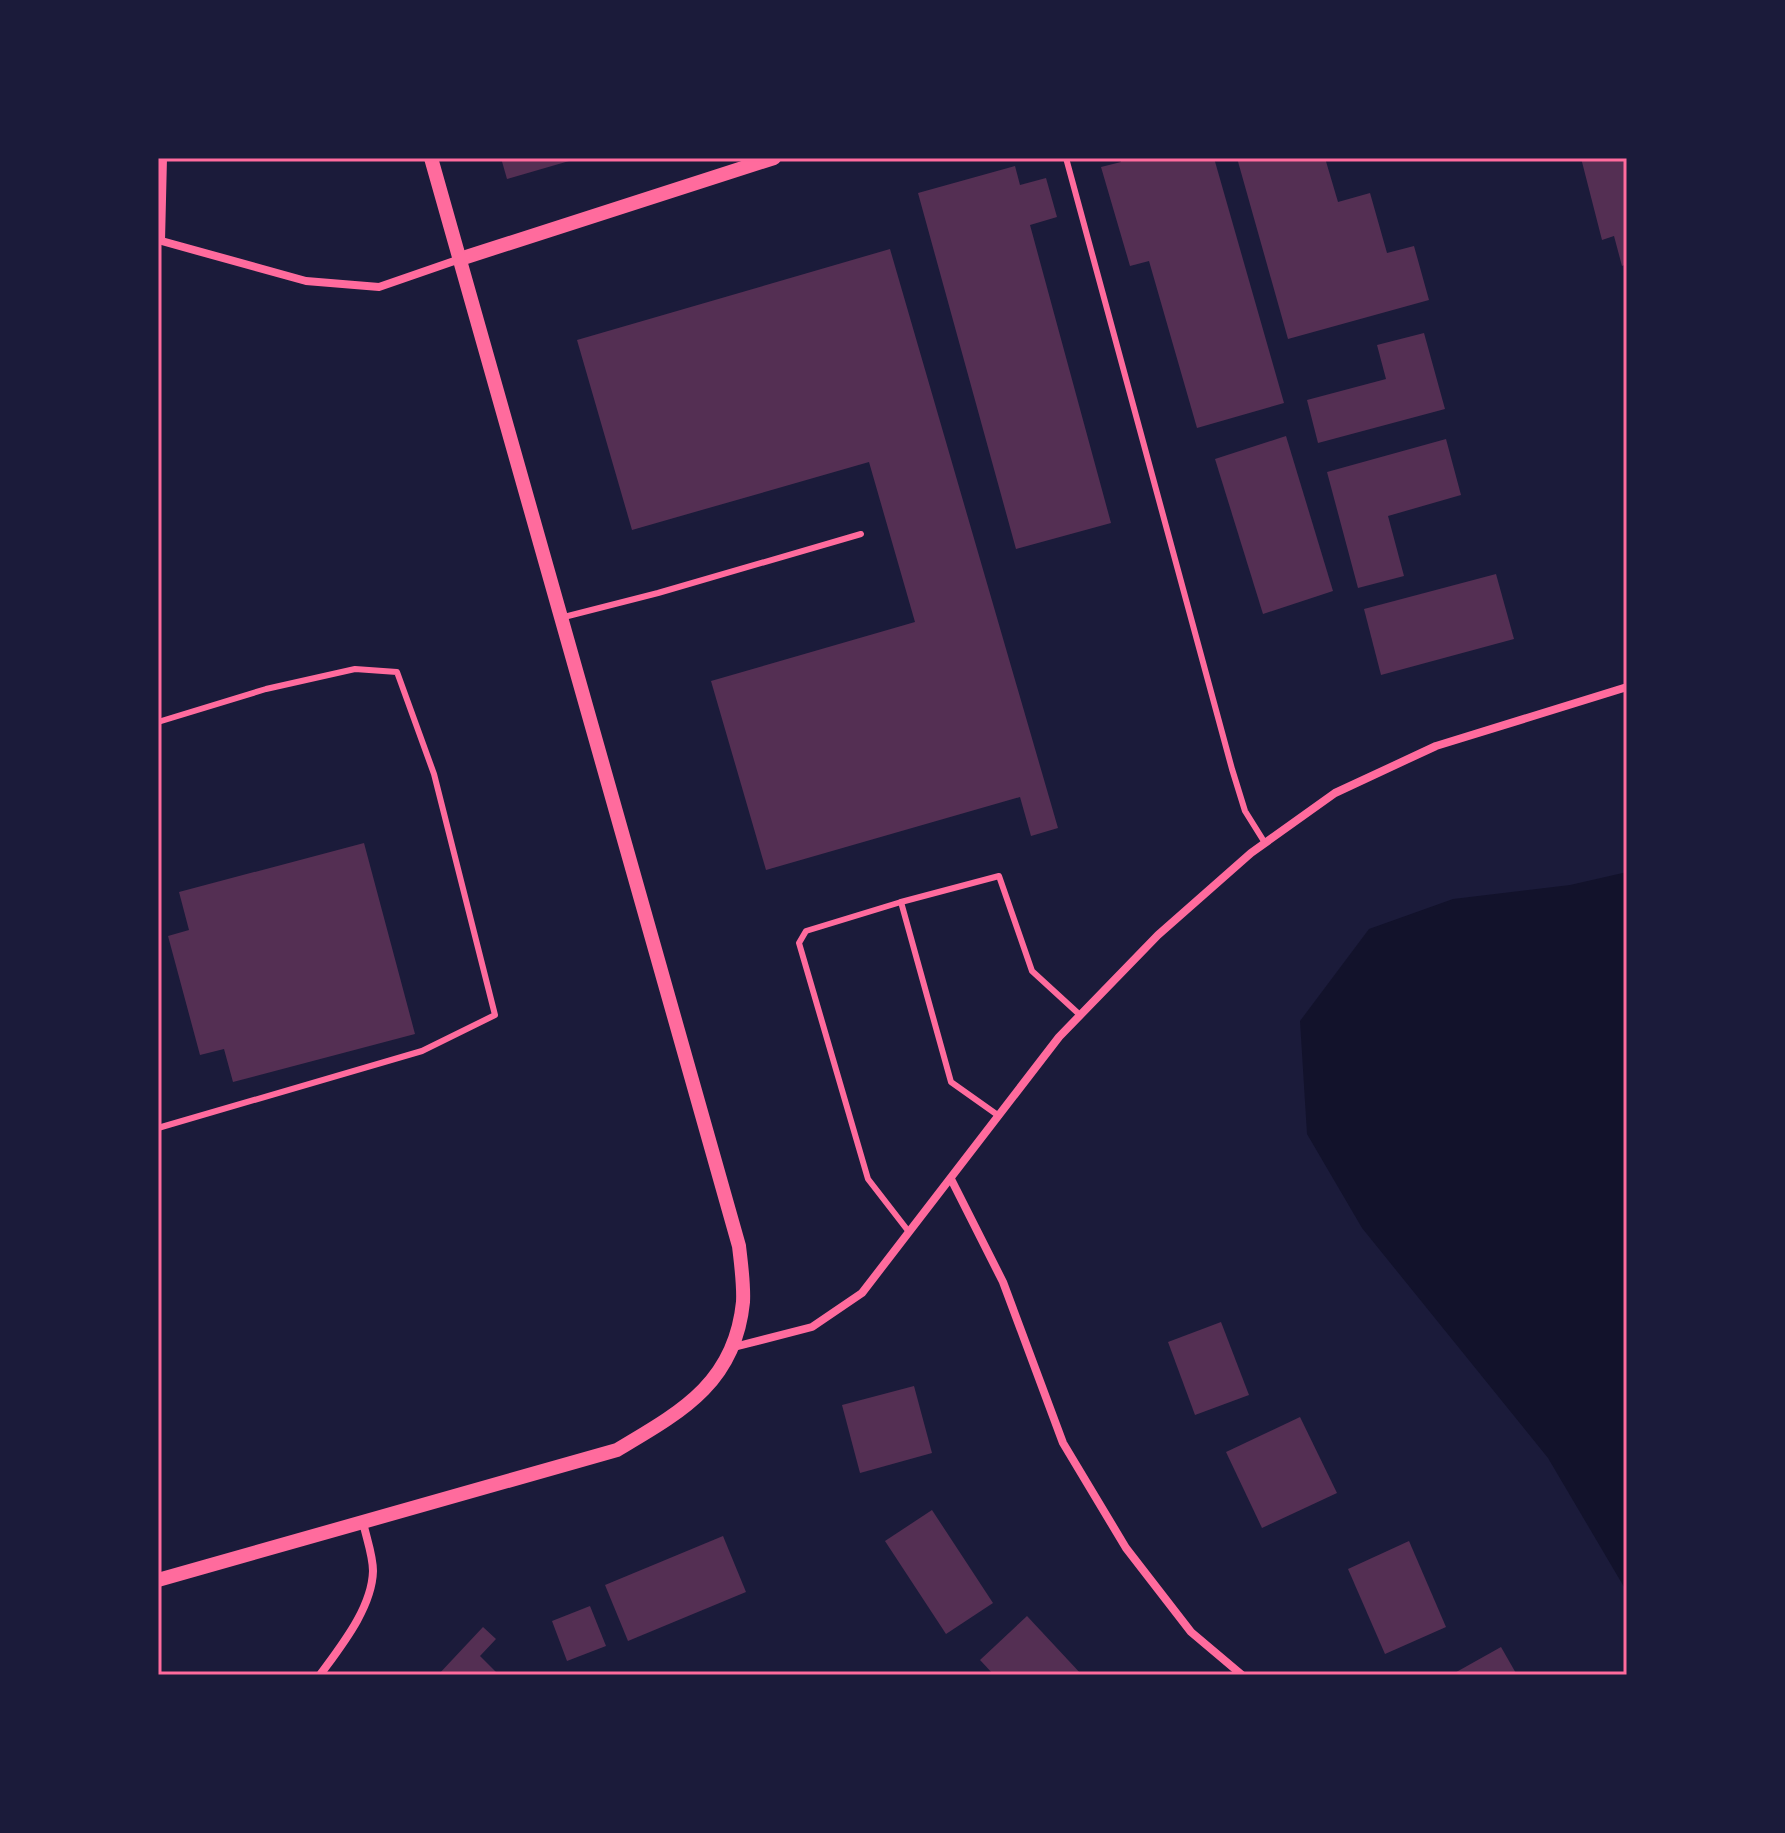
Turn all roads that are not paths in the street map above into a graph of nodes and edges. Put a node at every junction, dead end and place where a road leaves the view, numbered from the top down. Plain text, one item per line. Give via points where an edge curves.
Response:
1 (164, 158) edge
2 (431, 158) edge
3 (774, 158) edge
4 (1066, 158) edge
5 (160, 240) edge
6 (460, 259) junction
7 (861, 534) dead end
8 (560, 618) junction
9 (1627, 687) edge
10 (158, 722) edge
11 (1265, 843) junction
12 (901, 902) junction
13 (1080, 1015) junction
14 (999, 1116) junction
15 (158, 1128) edge
16 (951, 1179) junction
17 (910, 1232) junction
18 (734, 1347) junction
19 (363, 1522) junction
20 (158, 1580) edge
21 (320, 1675) edge
22 (1242, 1675) edge

1 - 5 lane
2 - 6 street
3 - 6 street
4 - 11 lane via 1232,769 1245,811
5 - 6 street via 306,281 379,287
6 - 8 street
7 - 8 lane
8 - 18 street via 739,1246 743,1300
9 - 11 street via 1436,746 1335,793
10 - 15 lane via 355,669 397,672 434,774 495,1015 422,1051
11 - 13 street via 1158,935
12 - 13 lane via 999,876 1032,971
12 - 14 lane via 951,1082
12 - 17 lane via 806,931 799,943 868,1179
13 - 14 street
14 - 16 street
16 - 17 street
16 - 22 street via 1003,1282 1063,1443 1126,1548 1191,1632
17 - 18 street via 862,1293 812,1327
18 - 19 street via 710,1385 670,1418 617,1450
19 - 20 street
19 - 21 street via 373,1570 366,1600

